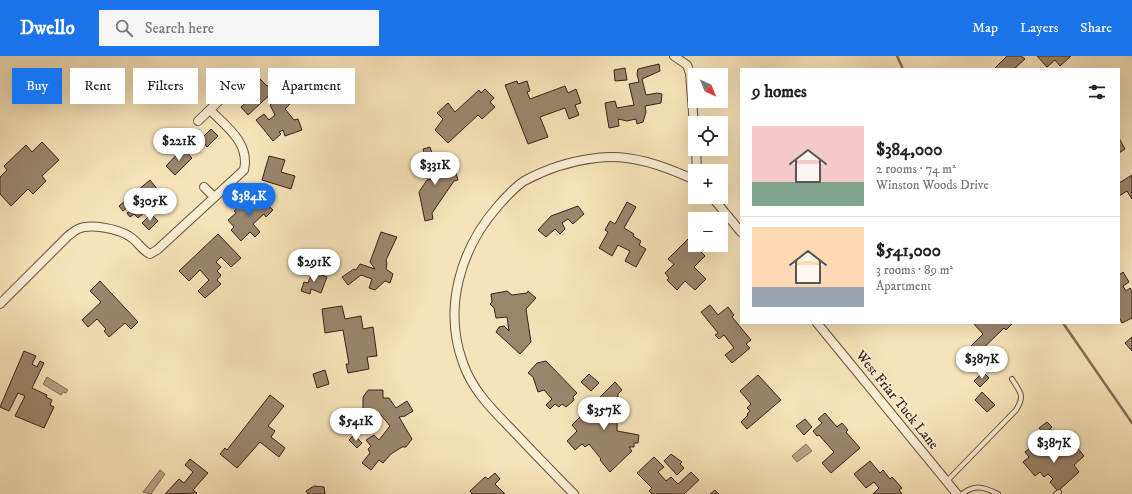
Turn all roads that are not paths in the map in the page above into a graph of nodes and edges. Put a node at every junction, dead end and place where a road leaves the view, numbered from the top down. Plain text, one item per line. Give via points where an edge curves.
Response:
1 (674, 56) edge
2 (216, 104) edge
3 (210, 110) junction
4 (693, 116) edge
5 (198, 121) dead end
6 (688, 177) edge
7 (204, 187) dead end
8 (214, 197) junction
9 (718, 204) edge
10 (740, 231) edge
11 (0, 304) edge
12 (818, 324) edge
13 (1012, 379) dead end
14 (947, 482) junction
15 (574, 494) edge
16 (957, 494) edge
17 (962, 494) edge
18 (998, 494) edge

1 - 4 street via 687,65 690,73
2 - 3 street
3 - 5 street
3 - 8 street via 238,138 246,160 244,170
6 - 15 street via 663,166 631,158 597,157 561,165 523,182 485,221 464,259 455,299 456,341 476,392
7 - 8 street
8 - 11 street via 150,254 130,236 105,227 79,228
9 - 10 street
12 - 14 street, West Friar Tuck Lane
13 - 14 lane via 1021,392 1022,401
14 - 16 street, West Friar Tuck Lane
17 - 18 lane via 969,488 978,486

